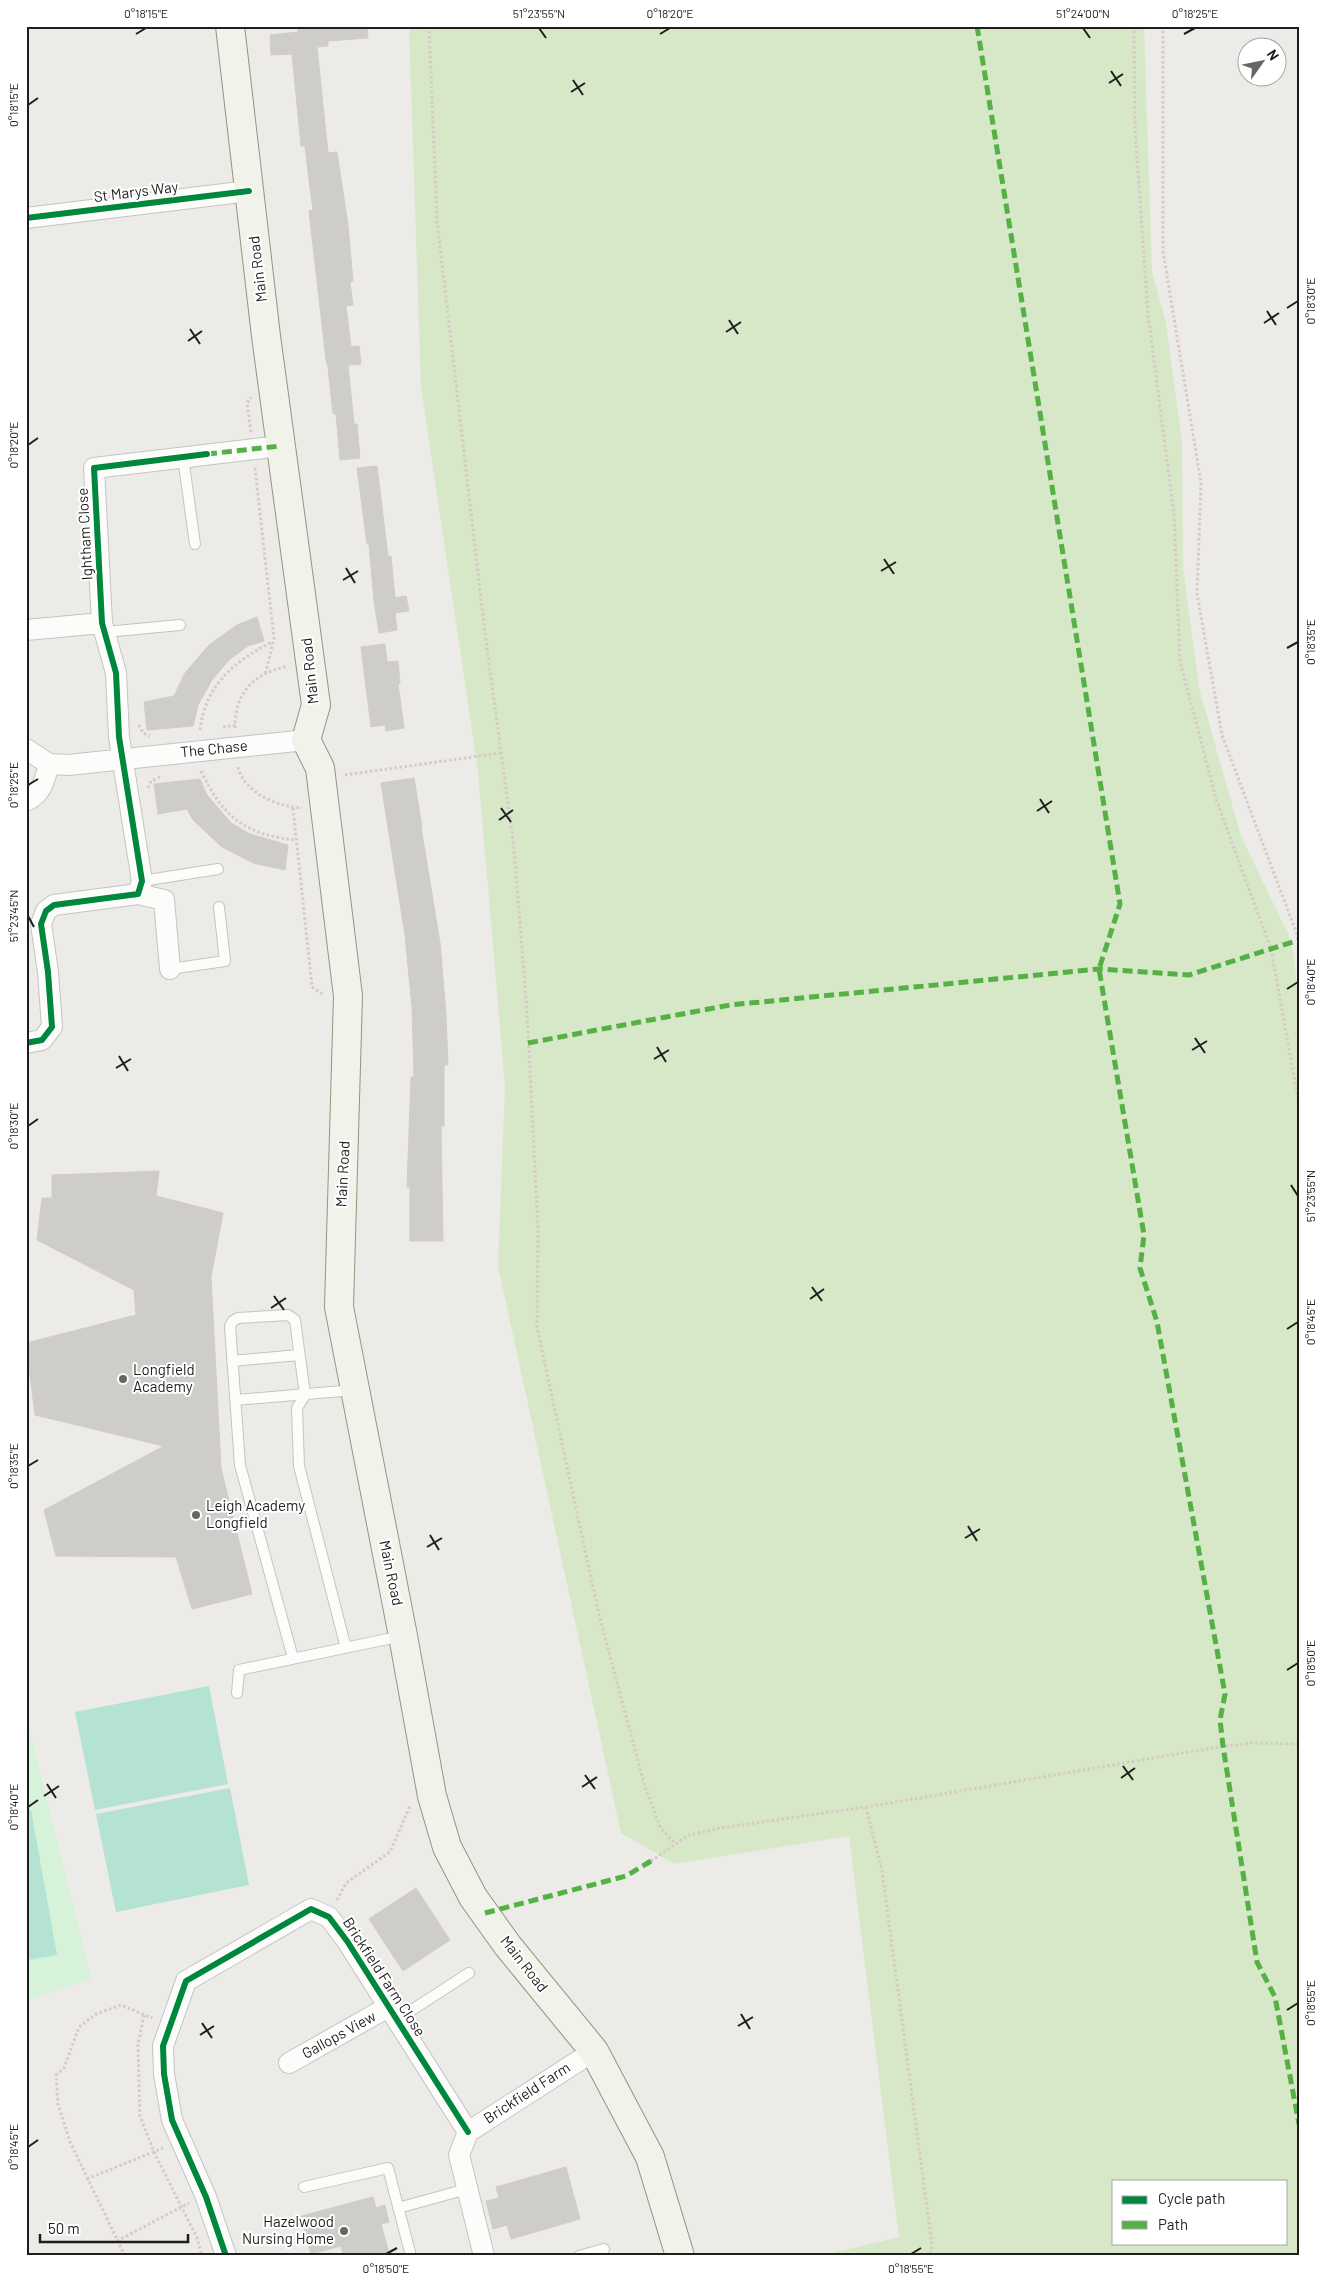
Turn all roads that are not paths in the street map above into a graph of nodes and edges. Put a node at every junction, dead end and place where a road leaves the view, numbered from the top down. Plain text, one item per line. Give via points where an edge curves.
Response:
1 (230, 26) edge
2 (249, 191) junction
3 (26, 218) edge
4 (280, 446) junction
5 (182, 457) junction
6 (195, 544) dead end
7 (180, 625) dead end
8 (104, 628) junction
9 (26, 630) edge
10 (306, 740) junction
11 (26, 749) edge
12 (122, 759) junction
13 (49, 764) junction
14 (26, 801) edge
15 (218, 869) dead end
16 (140, 888) junction
17 (219, 907) dead end
18 (170, 969) joint
19 (26, 1043) edge
20 (299, 1355) junction
21 (232, 1361) junction
22 (354, 1390) junction
23 (305, 1395) junction
24 (236, 1400) junction
25 (403, 1636) junction
26 (346, 1648) junction
27 (293, 1658) junction
28 (237, 1693) dead end
29 (469, 1973) dead end
30 (394, 2013) junction
31 (594, 2051) junction
32 (288, 2064) dead end
33 (468, 2132) junction
34 (304, 2187) dead end
35 (467, 2189) junction
36 (398, 2208) junction
37 (604, 2250) dead end
38 (226, 2256) edge
39 (411, 2256) edge
40 (484, 2256) edge
41 (579, 2256) edge
42 (680, 2256) edge

1 - 2 main road, Main Road
2 - 3 street, St Marys Way
2 - 4 main road, Main Road
4 - 5 street, Ightham Close
4 - 10 main road, Main Road via 316,705
5 - 6 lane
5 - 8 street, Ightham Close via 94,468
7 - 8 lane
8 - 9 street
8 - 12 street via 116,673
10 - 12 street, The Chase
10 - 22 main road, Main Road via 322,779 348,996 339,1307
11 - 13 street
12 - 13 street, The Chase
12 - 16 street
13 - 14 street via 41,788
15 - 16 lane
16 - 18 street via 164,900
16 - 19 street via 54,905 46,911 41,924 52,1027 42,1040
17 - 18 lane via 225,961
20 - 21 lane
20 - 21 lane via 292,1316 248,1317 232,1321 230,1326
20 - 23 lane
21 - 24 lane
22 - 23 lane
22 - 25 main road, Main Road
23 - 24 lane
23 - 26 lane via 297,1408 299,1466
24 - 27 lane via 240,1465
25 - 26 lane
25 - 31 main road, Main Road via 428,1776 447,1846 473,1897 508,1946
26 - 27 lane
27 - 28 lane via 239,1670
29 - 30 lane
30 - 32 street, Gallops View
30 - 33 street, Brickfield Farm Close
30 - 38 street, Brickfield Farm Close via 329,1917 311,1909 186,1981 163,2046 164,2074 172,2120 206,2197
31 - 33 street, Brickfield Farm
31 - 42 main road, Main Road via 650,2157
33 - 35 street, Brickfield Farm via 460,2155
34 - 36 lane via 388,2168
35 - 36 lane
35 - 40 street, Brickfield Farm
36 - 39 lane
37 - 41 lane

